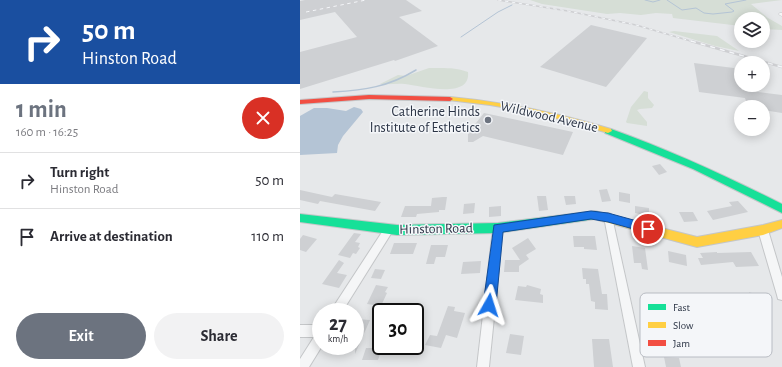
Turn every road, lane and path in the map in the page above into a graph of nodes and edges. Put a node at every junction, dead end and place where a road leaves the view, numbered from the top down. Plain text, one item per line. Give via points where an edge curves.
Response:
1 (300, 102) edge
2 (782, 209) edge
3 (608, 217) junction
4 (300, 218) edge
5 (782, 224) edge
6 (498, 228) junction
7 (389, 229) junction
8 (763, 230) junction
9 (782, 295) edge
10 (342, 303) edge
11 (300, 331) edge
12 (312, 331) edge
13 (312, 351) edge
14 (302, 367) edge
15 (482, 367) edge
16 (639, 367) edge

1 - 2 street, Wildwood Avenue via 365,97 426,97 486,102 542,113 609,131 665,152 723,178
3 - 6 street, Hinston Road via 587,215
3 - 8 street, Hinston Road via 697,242
3 - 16 street
4 - 7 street, Hinston Road
5 - 8 street, Hinston Road
6 - 7 street, Hinston Road
6 - 15 street
7 - 10 street
8 - 9 street
11 - 12 street
13 - 14 street

